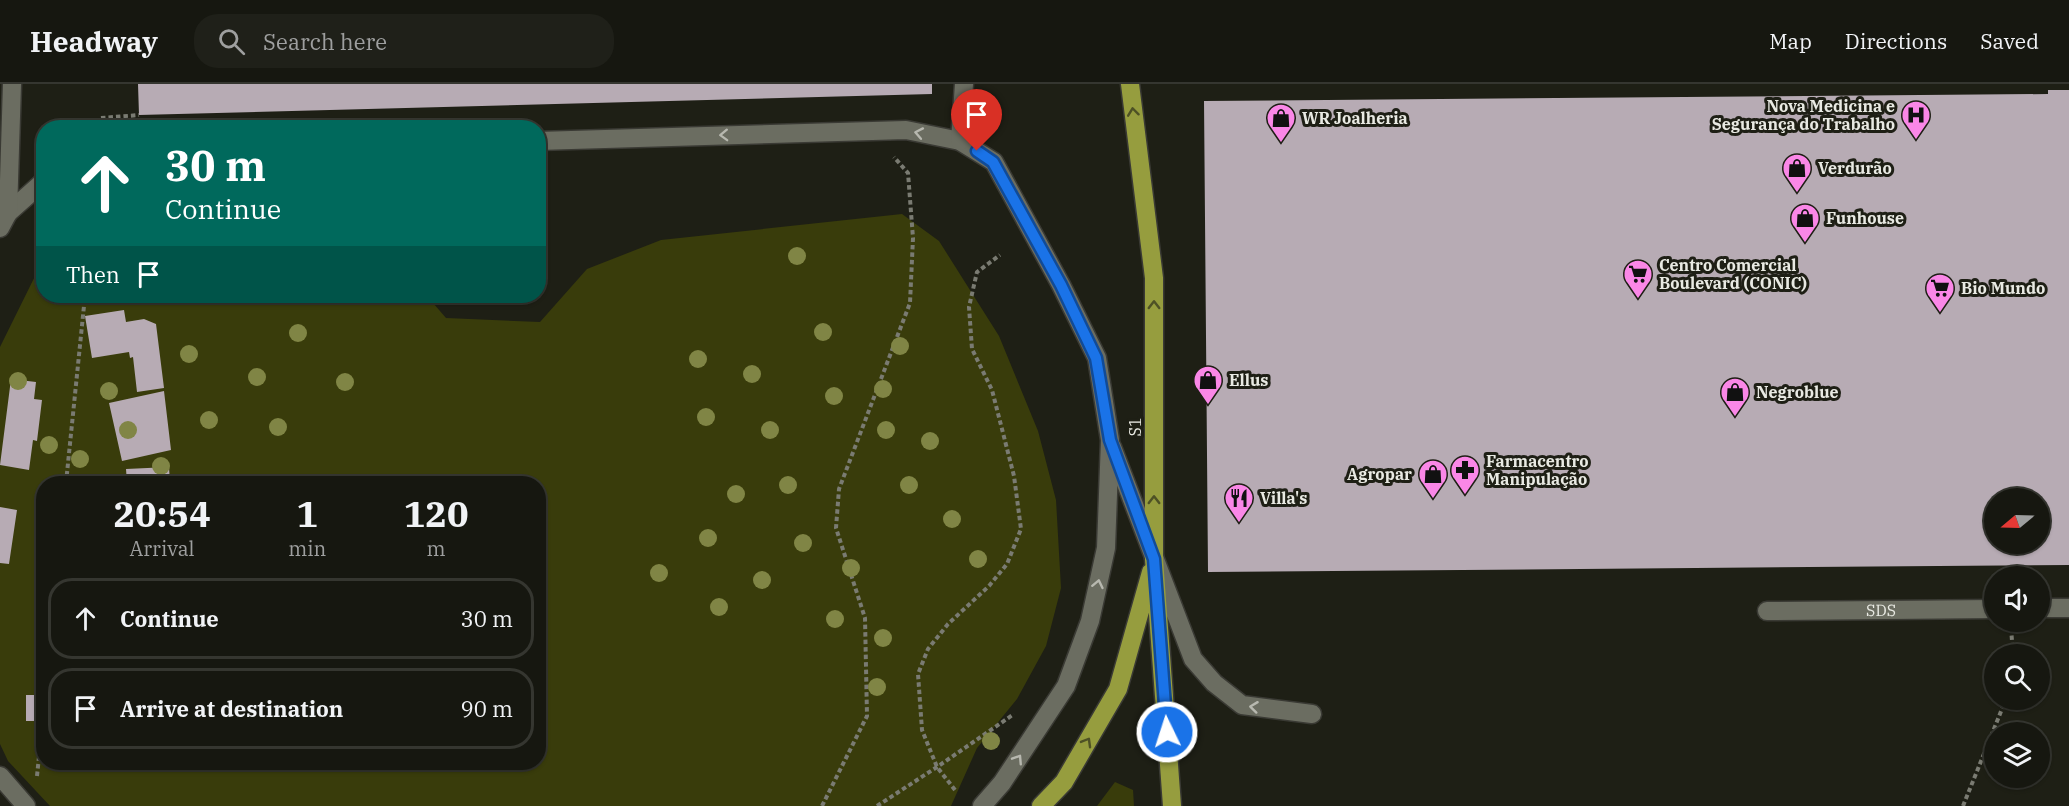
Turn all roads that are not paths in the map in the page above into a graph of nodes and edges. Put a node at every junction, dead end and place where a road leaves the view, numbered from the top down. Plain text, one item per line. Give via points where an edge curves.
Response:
1 (12, 84) edge
2 (964, 84) edge
3 (1130, 84) edge
4 (546, 141) edge
5 (960, 141) junction
6 (36, 188) edge
7 (3, 219) edge
8 (1110, 440) junction
9 (1154, 559) junction
10 (2050, 608) edge
11 (2069, 608) edge
12 (1984, 609) edge
13 (1767, 611) dead end
14 (1312, 714) dead end
15 (0, 776) edge
16 (26, 806) edge
17 (982, 806) edge
18 (1041, 806) edge
19 (1172, 806) edge

1 - 7 lane
2 - 5 lane
9 -> 3 highway, S1 via 1154,278
5 -> 4 lane via 906,130
5 - 8 lane via 993,162 1061,285 1096,358
6 - 7 lane
8 - 9 lane
17 -> 8 lane via 1002,783 1066,686 1090,621 1106,548
14 -> 9 lane via 1242,705 1214,683 1193,659
18 -> 9 highway via 1064,782 1118,689
9 - 19 highway, S1
10 - 11 lane
12 - 13 lane, SDS
15 - 16 lane

